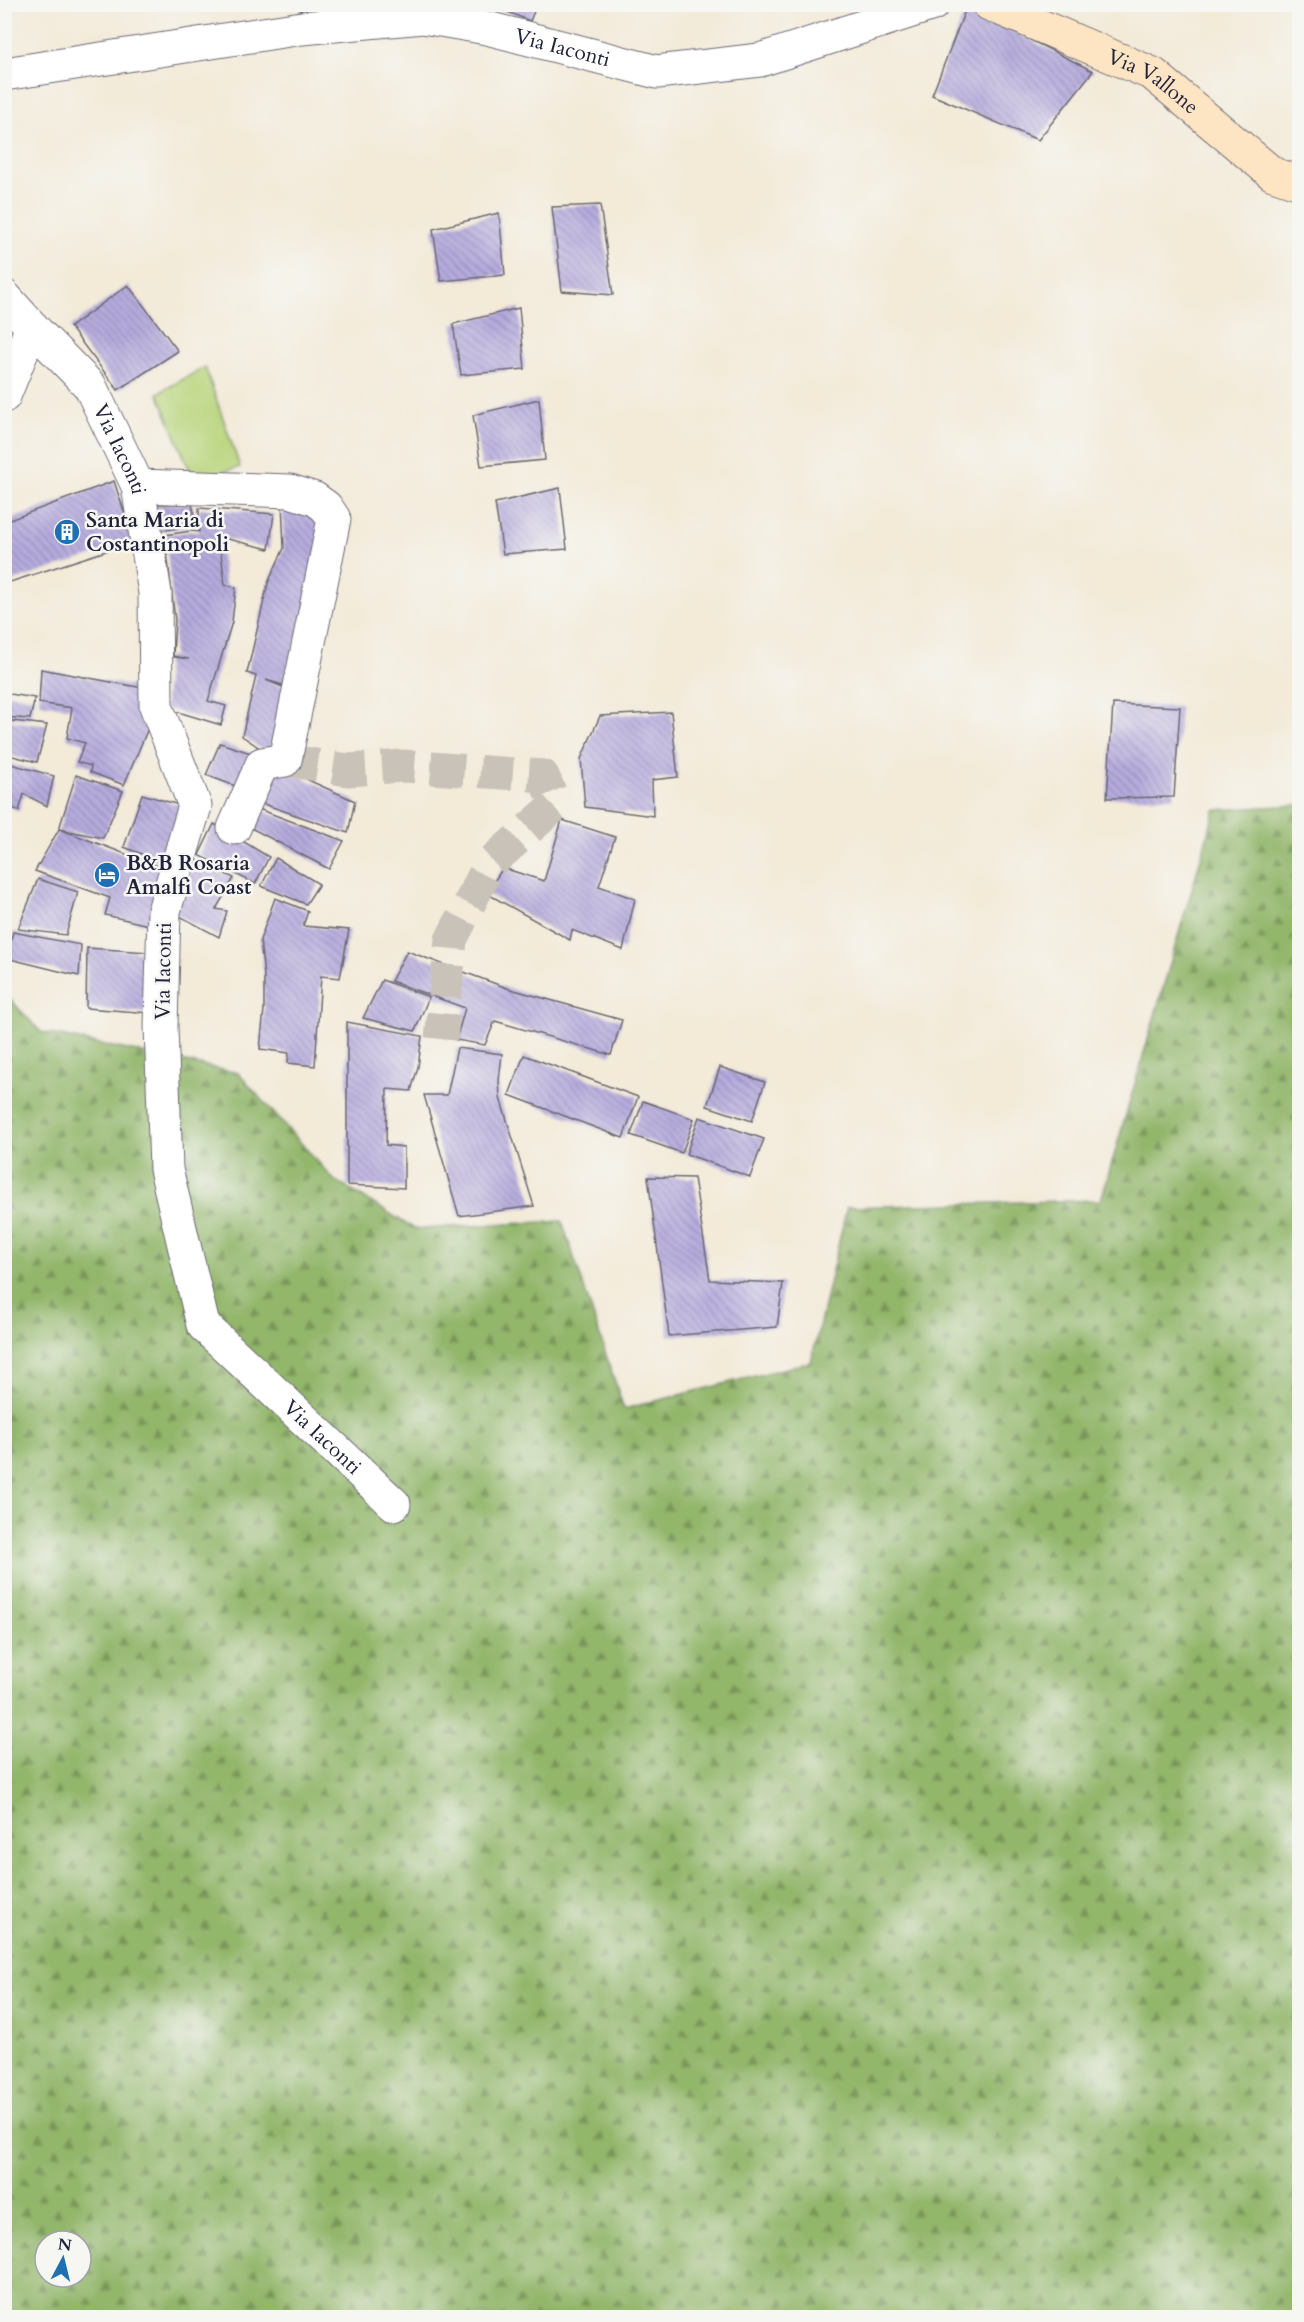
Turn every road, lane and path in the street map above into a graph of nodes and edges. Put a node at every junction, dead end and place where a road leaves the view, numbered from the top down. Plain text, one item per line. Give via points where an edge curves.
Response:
1 (933, 4) edge
2 (989, 4) edge
3 (4, 74) edge
4 (1299, 183) edge
5 (4, 296) edge
6 (32, 327) junction
7 (4, 396) edge
8 (138, 486) junction
9 (234, 828) dead end
10 (394, 1504) dead end

1 - 3 street, Via Iaconti via 760,60 657,72 487,28 423,17 302,28
2 - 4 street, Via Vallone via 1153,74 1273,174
5 - 6 street, Via Iaconti
6 - 7 street
6 - 8 street, Via Iaconti via 90,386
8 - 9 street via 290,491 315,499 334,519 285,760 261,764
8 - 10 street, Via Iaconti via 155,593 156,705 195,806 164,910 162,1026 166,1169 203,1325

